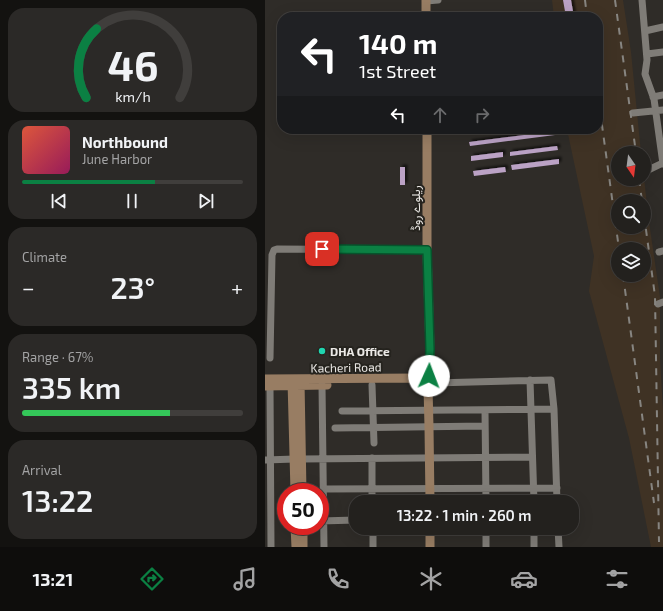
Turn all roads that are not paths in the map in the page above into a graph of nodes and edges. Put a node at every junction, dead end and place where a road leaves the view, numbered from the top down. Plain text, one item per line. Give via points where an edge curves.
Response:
1 (426, 0) edge
2 (437, 0) edge
3 (642, 0) edge
4 (426, 12) edge
5 (663, 27) edge
6 (645, 31) junction
7 (663, 52) edge
8 (647, 54) junction
9 (663, 95) edge
10 (653, 97) junction
11 (663, 110) edge
12 (655, 111) junction
13 (633, 113) dead end
14 (427, 134) edge
15 (663, 164) edge
16 (651, 169) edge
17 (427, 250) junction
18 (270, 358) dead end
19 (530, 380) junction
20 (426, 381) junction
21 (296, 383) junction
22 (267, 384) edge
23 (322, 385) junction
24 (372, 385) junction
25 (531, 409) junction
26 (554, 409) junction
27 (373, 410) junction
28 (428, 410) junction
29 (485, 410) junction
30 (267, 411) edge
31 (342, 411) dead end
32 (485, 426) junction
33 (373, 427) junction
34 (429, 427) junction
35 (335, 428) dead end
36 (268, 429) edge
37 (373, 443) dead end
38 (485, 457) junction
39 (532, 457) junction
40 (323, 458) junction
41 (372, 458) junction
42 (430, 458) junction
43 (298, 459) junction
44 (268, 460) edge
45 (296, 483) edge
46 (301, 483) edge
47 (323, 483) edge
48 (485, 488) junction
49 (533, 488) junction
50 (557, 488) junction
51 (329, 489) edge
52 (372, 489) junction
53 (430, 489) junction
54 (268, 490) edge
55 (372, 495) edge
56 (430, 495) edge
57 (485, 495) edge
58 (533, 495) edge
59 (557, 495) edge
60 (349, 520) edge
61 (268, 521) edge
62 (329, 521) edge
63 (295, 535) edge
64 (303, 535) edge
65 (323, 535) edge
66 (373, 535) edge
67 (430, 535) edge
68 (486, 535) edge
69 (534, 535) edge
70 (558, 535) edge
71 (271, 547) edge
72 (296, 547) edge
73 (303, 547) edge
74 (324, 547) edge
75 (373, 547) edge
76 (431, 547) edge
77 (486, 547) edge
78 (534, 547) edge
79 (559, 547) edge

1 - 2 street
1 - 4 main road
3 - 6 street
5 - 6 street
6 - 8 street
7 - 8 street
8 - 10 street via 645,74
9 - 10 street
10 - 12 street
11 - 12 street
12 - 13 street
12 - 15 street
14 - 17 main road, ریلوے روڈ
15 - 16 street
17 - 18 street via 274,250
17 - 20 main road, ریلوے روڈ via 430,349 429,376
19 - 20 street, Kacheri Road via 434,383
19 - 25 street
19 - 26 street, Kacheri Road via 551,380
20 - 21 main road, Kacheri Road via 418,378
20 - 24 main road, Kacheri Road
20 - 28 main road, ریلوے روڈ
21 - 22 main road, Kacheri Road
21 - 23 main road, Kacheri Road
21 - 43 main road
22 - 30 street
23 - 24 main road, Kacheri Road
23 - 40 street
24 - 27 street
25 - 26 street
25 - 29 street
25 - 39 street
26 - 50 street
27 - 28 street
27 - 31 street
27 - 33 street
28 - 29 street
28 - 34 main road, ریلوے روڈ
29 - 32 street
30 - 36 street
32 - 34 street
32 - 38 street
33 - 34 street
33 - 35 street
33 - 37 street
34 - 42 main road, ریلوے روڈ
36 - 44 street
38 - 39 street
38 - 42 street
38 - 48 street
39 - 49 street
40 - 41 street
40 - 43 street
40 - 47 street
41 - 42 street
41 - 52 street
42 - 53 main road, ریلوے روڈ
43 - 44 street
43 - 45 main road
43 - 46 main road
44 - 54 street
48 - 49 street
48 - 53 street
48 - 57 street
49 - 50 street
49 - 58 street
50 - 59 street
51 - 52 street
52 - 53 street
52 - 55 street
53 - 56 main road, ریلوے روڈ
54 - 61 street
60 - 62 street
61 - 71 street
63 - 72 main road
64 - 73 main road
65 - 74 street
66 - 75 street
67 - 76 main road
68 - 77 street
69 - 78 street
70 - 79 street

